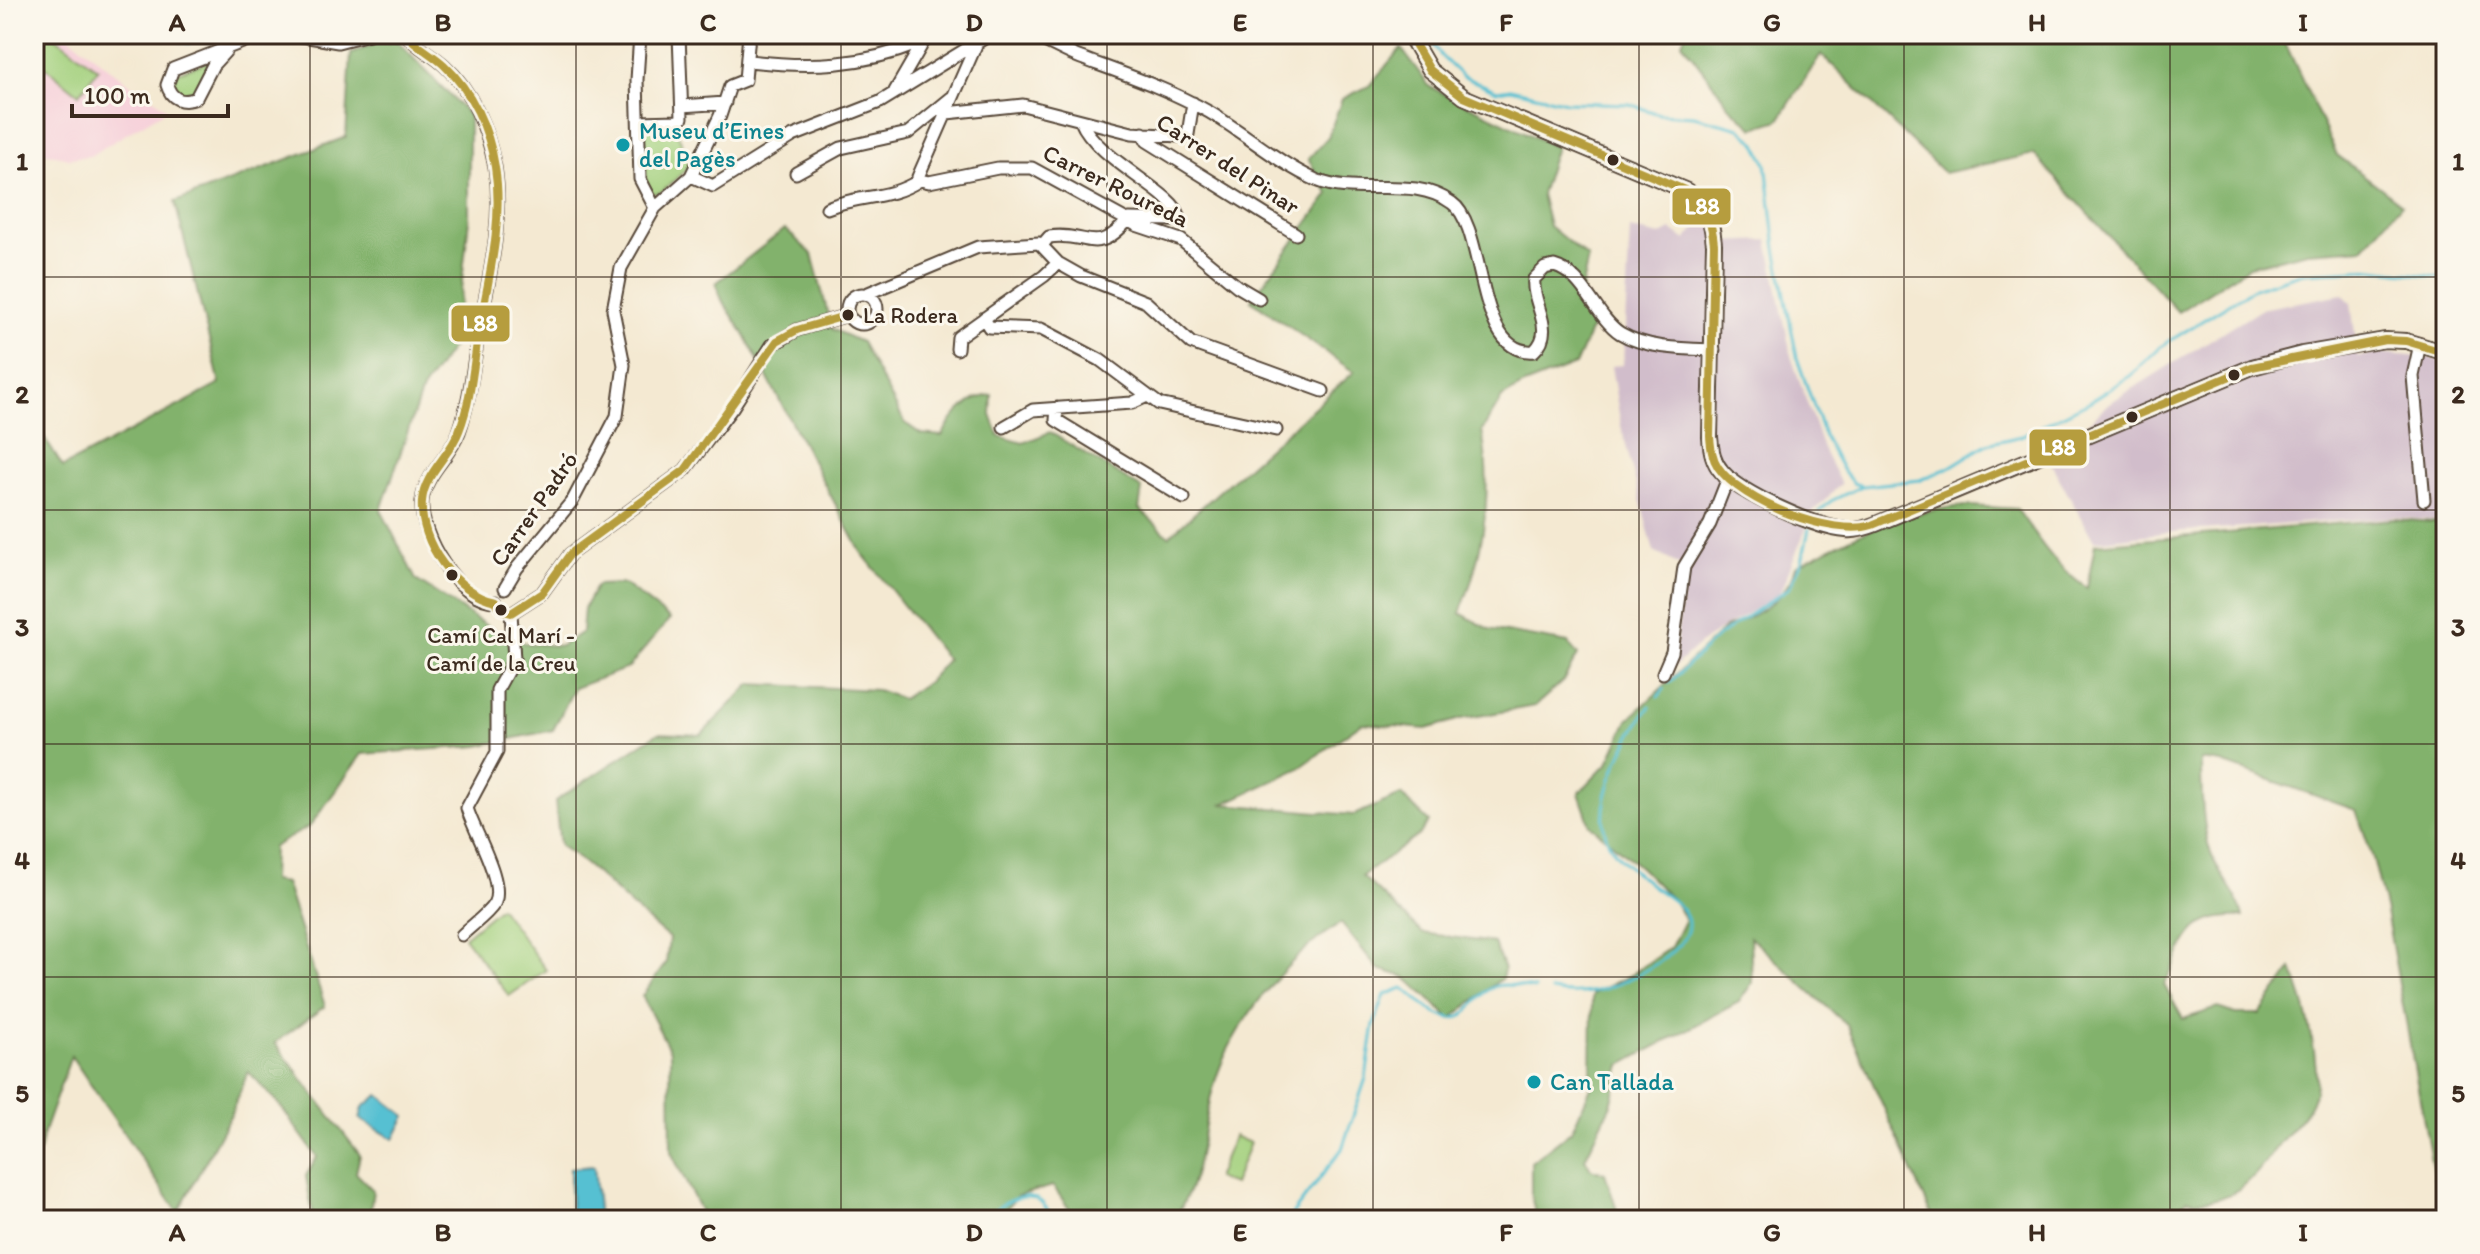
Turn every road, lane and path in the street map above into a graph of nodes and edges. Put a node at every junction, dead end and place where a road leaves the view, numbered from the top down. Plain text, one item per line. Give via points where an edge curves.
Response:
1 (263, 34) edge
2 (291, 34) edge
3 (369, 34) edge
4 (406, 34) edge
5 (640, 34) edge
6 (679, 34) edge
7 (749, 34) edge
8 (1025, 34) edge
9 (1409, 34) edge
10 (985, 36) edge
11 (924, 38) edge
12 (225, 52) junction
13 (960, 52) junction
14 (749, 61) junction
15 (968, 65) junction
16 (895, 92) junction
17 (954, 96) junction
18 (725, 103) junction
19 (1193, 103) junction
20 (682, 106) junction
21 (947, 113) junction
22 (1081, 121) junction
23 (639, 122) junction
24 (1143, 133) junction
25 (796, 173) dead end
26 (691, 176) junction
27 (920, 180) junction
28 (655, 208) junction
29 (827, 208) dead end
30 (1129, 219) junction
31 (1296, 234) dead end
32 (1043, 244) junction
33 (1058, 263) junction
34 (866, 294) junction
35 (1259, 299) dead end
36 (848, 315) junction
37 (984, 318) junction
38 (2420, 344) junction
39 (957, 349) dead end
40 (1714, 350) junction
41 (2446, 353) edge
42 (1323, 391) dead end
43 (1145, 397) junction
44 (1057, 408) junction
45 (1004, 427) dead end
46 (1276, 430) dead end
47 (1728, 478) junction
48 (1184, 498) dead end
49 (2424, 500) dead end
50 (505, 588) junction
51 (496, 601) junction
52 (520, 604) junction
53 (511, 613) junction
54 (1663, 673) dead end
55 (462, 935) dead end

1 - 12 street
2 - 3 street via 338,42
4 - 51 street via 466,91 495,167 496,232 464,416 458,435 426,484 422,505 427,531 446,566 474,594
5 - 23 street
6 - 20 street
7 - 14 street
8 - 19 street
9 - 40 street via 1445,84 1539,130 1687,191 1704,206 1714,244
10 - 13 street
10 - 15 street
11 - 14 street via 883,57 839,64 804,67
11 - 16 street
12 - 12 street via 173,69 167,85 173,96 184,101 196,98
13 - 15 street
13 - 16 street
14 - 18 street via 745,80 730,86
15 - 17 street
16 - 26 street via 780,143 713,186
17 - 21 street
17 - 25 street via 908,133 841,148
18 - 20 street
18 - 26 street
19 - 24 street via 1188,134
19 - 40 street via 1315,179 1421,190 1449,201 1461,210 1471,231 1489,308 1503,334 1525,352 1537,349 1544,336 1534,279 1554,266 1571,276 1619,332 1674,348
20 - 23 street via 678,121
21 - 22 street, Carrer del Pinar via 1023,105
21 - 27 street
22 - 24 street, Carrer del Pinar
22 - 30 street via 1102,151 1179,211 1174,220
23 - 28 street via 640,179
24 - 31 street, Carrer del Pinar via 1147,141
26 - 28 street, Carrer Padró
27 - 29 street, Carrer Roureda via 889,196 851,198
27 - 30 street, Carrer Roureda via 1022,166 1050,175
28 - 50 street, Carrer Padró via 621,268 614,295 613,317 624,365 617,416 569,507
30 - 32 street via 1103,242 1057,236
30 - 35 street, Carrer Roureda via 1181,240
32 - 33 street
32 - 34 street via 971,249
33 - 37 street
33 - 42 street via 1146,302 1201,348
34 - 36 street via 849,302
34 - 36 street via 876,304 875,318 862,324
36 - 52 street via 797,330 772,345 685,470 570,554 542,593
37 - 39 street via 958,337
37 - 43 street via 989,327 1048,332 1107,365
38 - 41 street
38 - 47 street via 2376,341 2242,370 1851,530 1826,526
38 - 49 street via 2413,376
40 - 47 street via 1710,444
43 - 44 street via 1132,403
43 - 46 street via 1170,408
44 - 45 street via 1027,412
44 - 48 street via 1056,420
47 - 54 street via 1710,524 1684,567 1672,652
50 - 51 street
50 - 52 street via 519,593
51 - 53 street
52 - 53 street
53 - 55 street via 514,659 497,690 497,752 467,808 490,862 497,897

